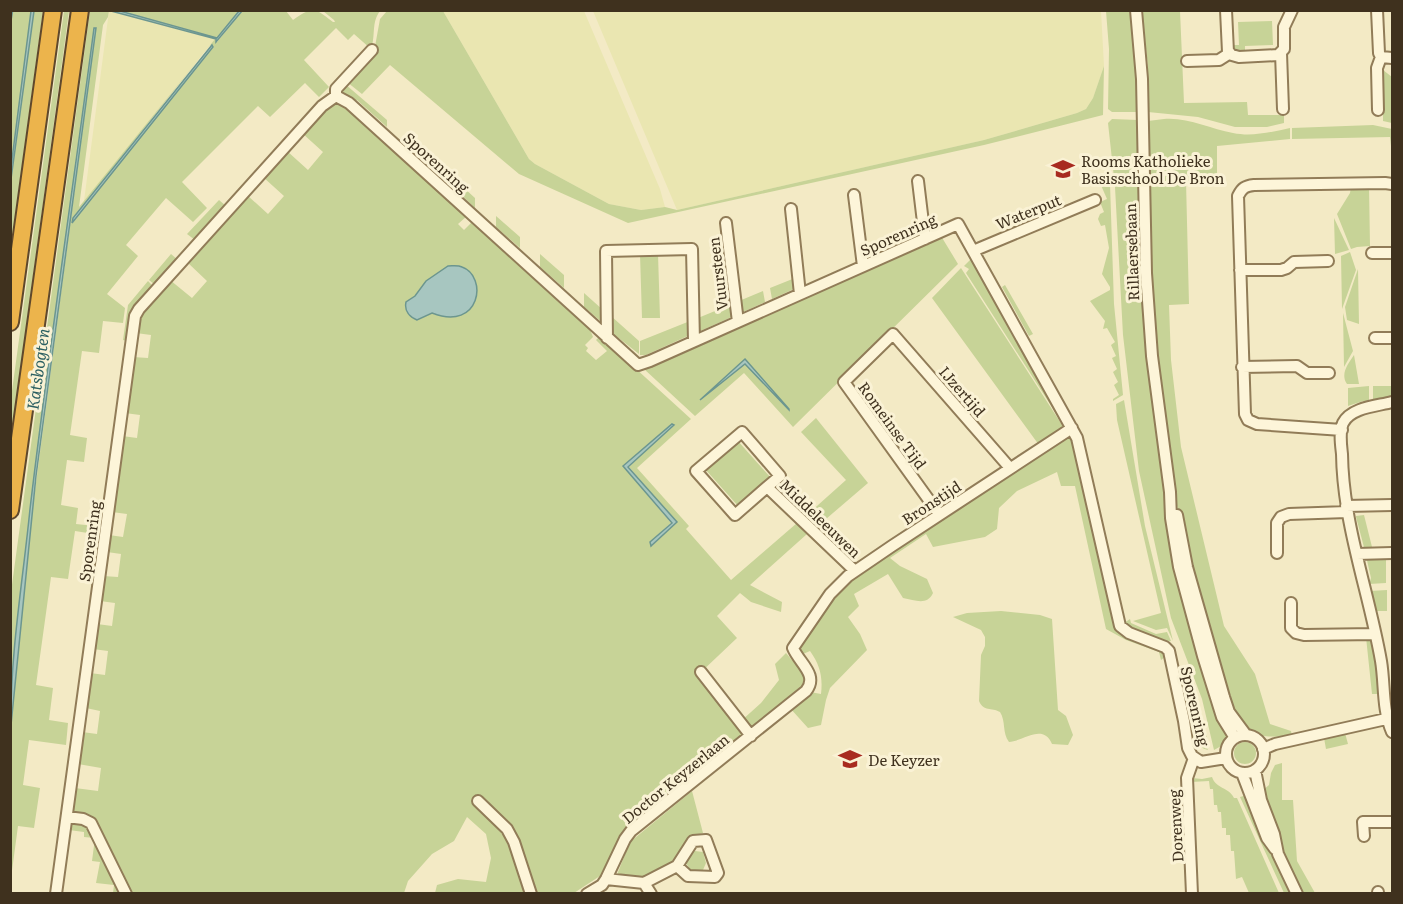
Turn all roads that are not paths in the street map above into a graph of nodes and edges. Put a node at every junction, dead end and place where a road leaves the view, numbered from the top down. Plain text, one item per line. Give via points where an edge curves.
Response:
1 (53, 10) edge
2 (80, 10) edge
3 (1136, 10) edge
4 (1227, 10) edge
5 (1292, 10) edge
6 (1377, 10) edge
7 (372, 51) dead end
8 (1230, 53) junction
9 (1281, 53) junction
10 (1381, 57) junction
11 (1392, 58) edge
12 (1187, 61) dead end
13 (336, 96) junction
14 (1283, 109) dead end
15 (1378, 110) dead end
16 (918, 181) dead end
17 (1392, 184) edge
18 (854, 195) dead end
19 (1095, 200) dead end
20 (791, 209) dead end
21 (726, 223) dead end
22 (925, 238) junction
23 (973, 252) junction
24 (1372, 253) dead end
25 (1392, 253) edge
26 (1328, 261) dead end
27 (863, 266) junction
28 (1240, 270) junction
29 (800, 294) junction
30 (10, 322) edge
31 (738, 322) junction
32 (608, 338) junction
33 (1375, 338) dead end
34 (1392, 338) edge
35 (694, 341) junction
36 (1242, 367) junction
37 (1329, 373) dead end
38 (844, 382) joint
39 (1392, 402) edge
40 (1072, 428) junction
41 (1341, 430) junction
42 (1010, 468) junction
43 (767, 488) junction
44 (1392, 505) edge
45 (1347, 509) junction
46 (10, 510) edge
47 (939, 514) junction
48 (1277, 553) dead end
49 (1392, 553) edge
50 (1357, 554) junction
51 (855, 571) junction
52 (1291, 603) dead end
53 (817, 614) joint
54 (1375, 633) junction
55 (701, 672) dead end
56 (1388, 694) edge
57 (1386, 719) junction
58 (1392, 732) edge
59 (751, 736) junction
60 (1240, 736) junction
61 (1263, 749) junction
62 (1194, 758) junction
63 (1226, 758) junction
64 (1254, 771) junction
65 (1242, 773) junction
66 (478, 801) dead end
67 (67, 816) junction
68 (1392, 822) edge
69 (1364, 836) dead end
70 (1278, 854) junction
71 (677, 866) dead end
72 (606, 879) junction
73 (644, 883) junction
74 (56, 894) edge
75 (126, 894) edge
76 (531, 894) edge
77 (587, 894) edge
78 (651, 894) edge
79 (1192, 894) edge
80 (1297, 894) edge

1 - 30 highway
2 - 46 highway
3 - 60 street, Rillaersebaan via 1142,79 1146,284 1170,492 1224,698
4 - 8 street
5 - 9 street via 1284,27
6 - 10 street
7 - 13 street, Sporenring via 336,89
8 - 9 street via 1239,57
8 - 12 street via 1220,60
9 - 14 street
10 - 11 street
10 - 15 street via 1377,68
13 - 32 street, Sporenring via 349,103
13 - 67 street, Sporenring via 322,106 135,316
16 - 22 street
17 - 28 street via 1246,186 1238,199
18 - 27 street
19 - 23 street, Waterput
20 - 29 street
21 - 31 street, Vuursteen
22 - 23 street, Sporenring via 958,224
22 - 27 street, Sporenring
23 - 40 street, Sporenring
24 - 25 street
26 - 28 street via 1294,262 1281,270
27 - 29 street, Sporenring
28 - 36 street
29 - 31 street, Sporenring
31 - 35 street, Sporenring
32 - 35 street, Sporenring via 638,365
32 - 35 street via 606,251 692,249
33 - 34 street
36 - 37 street via 1297,366 1307,373
36 - 41 street via 1243,405 1248,420 1257,424
38 - 42 street, IJzertijd via 893,334
38 - 47 street, Romeinse Tijd
39 - 41 street via 1355,412
40 - 42 street, Bronstijd
40 - 62 street, Sporenring via 1119,621 1129,633 1169,651 1188,748
41 - 45 street
42 - 47 street, Bronstijd
43 - 43 street, Middeleeuwen via 780,476 742,432 696,471 735,515
43 - 51 street, Middeleeuwen
44 - 45 street
45 - 48 street via 1281,517 1277,522
45 - 50 street
47 - 51 street, Bronstijd
49 - 50 street
50 - 54 street
51 - 53 street, Bronstijd via 838,585
52 - 54 street via 1291,628 1296,633
53 - 59 street, Doctor Keyzerlaan via 793,648 811,678 810,686
54 - 56 street
55 - 59 street, Doctor Keyzerlaan
56 - 57 street
57 - 58 street
57 - 61 street
59 - 72 street, Doctor Keyzerlaan via 631,831
60 - 61 street via 1257,739
60 - 63 street via 1228,744
61 - 64 street via 1263,761
62 - 63 street, Sporenring via 1201,762
62 - 79 street, Dorenweg via 1187,778
63 - 65 street via 1232,768
64 - 65 street
64 - 70 street
65 - 70 street via 1267,838
66 - 76 street via 507,829
67 - 74 street, Sporenring
67 - 75 street via 92,823
68 - 69 street via 1364,822
70 - 80 street
71 - 73 street
72 - 73 street
72 - 77 street, Doctor Keyzerlaan
73 - 78 street

